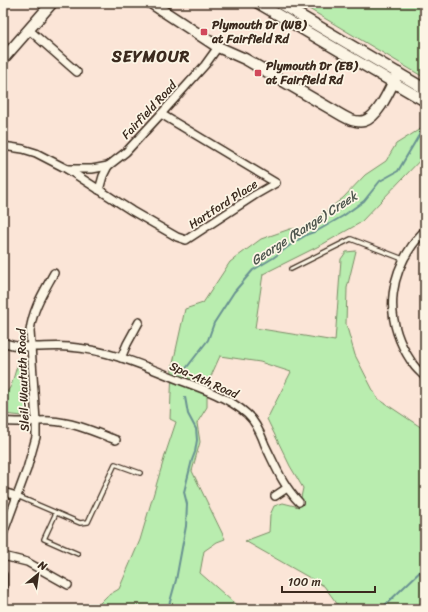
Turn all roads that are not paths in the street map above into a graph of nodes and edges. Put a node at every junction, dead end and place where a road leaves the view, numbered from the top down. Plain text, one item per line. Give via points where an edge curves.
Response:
1 (52, 3) edge
2 (151, 3) edge
3 (258, 3) edge
4 (278, 3) edge
5 (28, 29) junction
6 (218, 46) junction
7 (3, 59) edge
8 (77, 72) dead end
9 (398, 73) junction
10 (393, 82) junction
11 (425, 89) edge
12 (425, 101) edge
13 (161, 114) junction
14 (3, 146) edge
15 (108, 166) junction
16 (67, 169) junction
17 (99, 190) junction
18 (425, 230) edge
19 (403, 259) junction
20 (291, 270) dead end
21 (54, 273) dead end
22 (139, 322) dead end
23 (3, 342) edge
24 (31, 347) junction
25 (121, 358) junction
26 (425, 377) edge
27 (3, 421) edge
28 (36, 421) junction
29 (116, 440) dead end
30 (140, 473) dead end
31 (287, 488) junction
32 (3, 492) edge
33 (17, 496) junction
34 (275, 496) dead end
35 (299, 502) dead end
36 (56, 513) junction
37 (3, 534) edge
38 (78, 554) dead end
39 (3, 556) edge
40 (3, 576) edge
41 (68, 585) dead end
42 (3, 590) edge

1 - 5 street
2 - 6 street
3 - 10 street
4 - 9 street
5 - 7 street
5 - 8 street
6 - 10 street via 357,122 369,119 375,113
6 - 13 street, Fairfield Road via 211,58
9 - 10 street
9 - 11 street
10 - 12 street
13 - 15 street, Fairfield Road via 126,152
13 - 17 street, Hartford Place via 276,183 186,240
14 - 16 street, Fairfield Road via 36,153
15 - 16 street, Fairfield Road
15 - 17 street, Fairfield Road via 102,176
16 - 17 street, Hartford Place
18 - 19 street via 408,249
19 - 20 lane via 351,239
19 - 26 street via 394,284 393,316 400,341 411,362
21 - 24 street, Sleil-Waututh Road via 35,308 30,331
22 - 25 street
23 - 24 street, Spa-Ath Road via 13,346
24 - 25 street, Spa-Ath Road via 82,348
24 - 28 street, Sleil-Waututh Road
25 - 31 street, Spa-Ath Road via 227,400 248,414 258,428
27 - 28 street
28 - 29 street via 71,424
28 - 33 street, Sleil-Waututh Road via 33,450
30 - 36 lane via 115,464 88,522 80,523
31 - 34 street
31 - 35 street, Spa-Ath Road
32 - 33 street
33 - 36 lane
33 - 37 street, Sleil-Waututh Road
36 - 38 lane via 44,539
39 - 41 street via 26,562
40 - 42 street

